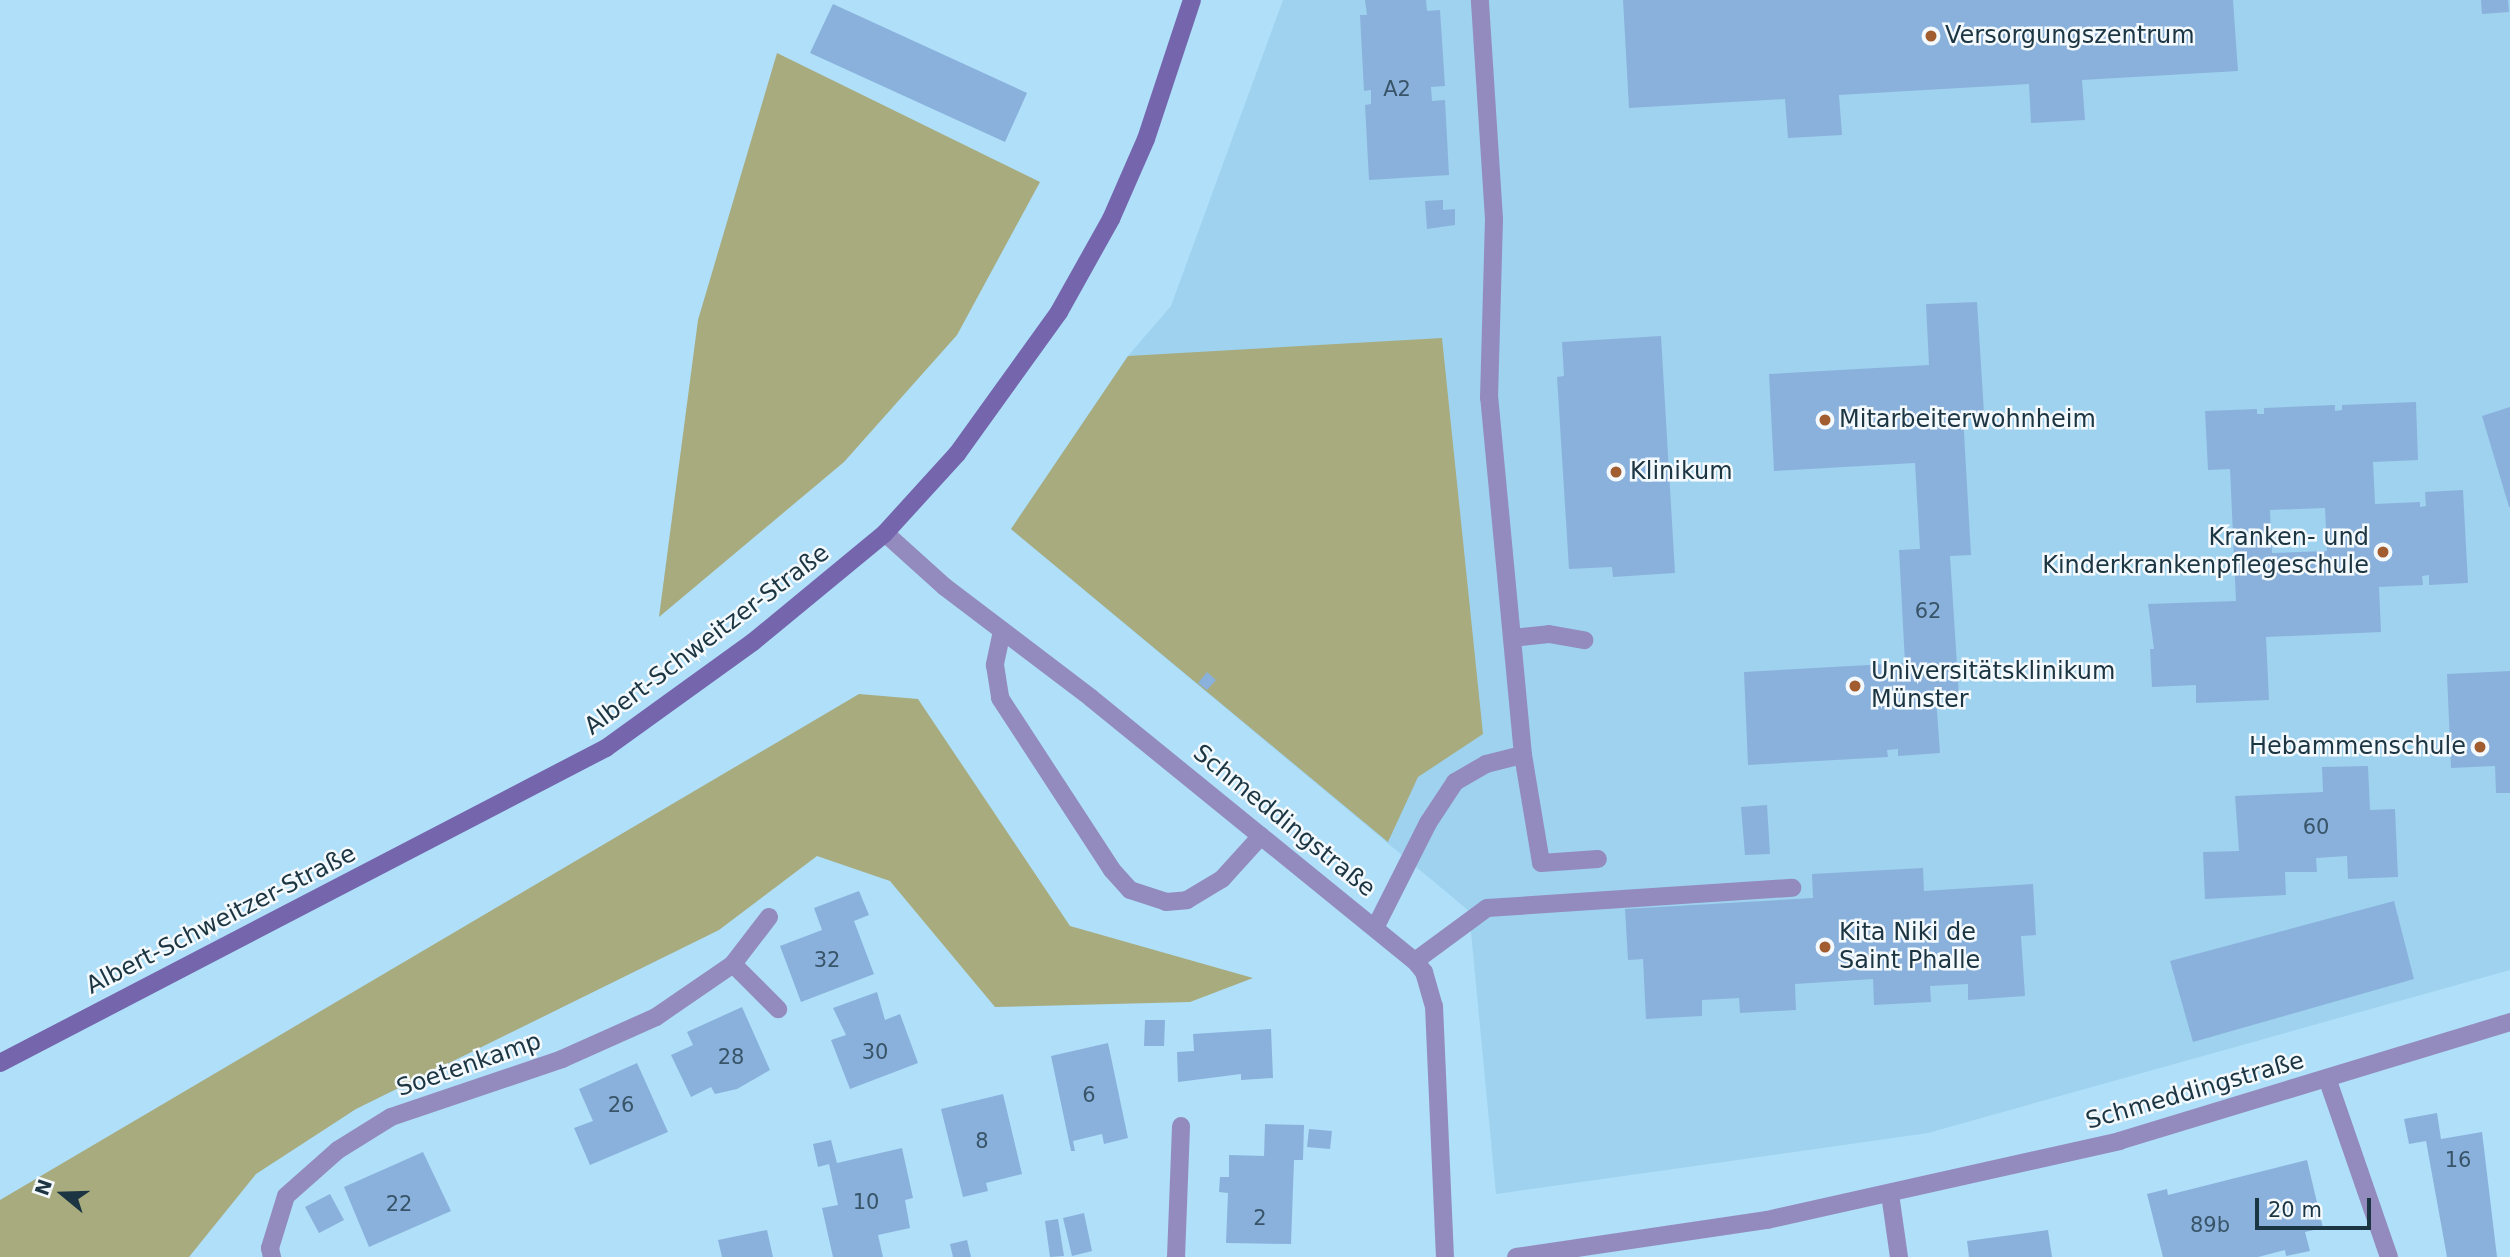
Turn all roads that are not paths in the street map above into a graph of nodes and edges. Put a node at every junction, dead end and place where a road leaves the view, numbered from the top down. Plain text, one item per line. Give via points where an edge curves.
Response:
1 (1192, 0) edge
2 (1480, 0) edge
3 (885, 533) junction
4 (1002, 631) junction
5 (1512, 638) junction
6 (1584, 640) dead end
7 (1523, 755) junction
8 (1261, 836) junction
9 (1598, 859) dead end
10 (1792, 888) dead end
11 (769, 917) dead end
12 (1376, 926) junction
13 (1415, 961) junction
14 (733, 964) junction
15 (778, 1009) dead end
16 (2510, 1022) edge
17 (0, 1063) edge
18 (2327, 1078) junction
19 (1181, 1126) dead end
20 (1889, 1194) junction
21 (272, 1257) edge
22 (1176, 1257) edge
23 (1445, 1257) edge
24 (1516, 1257) edge
25 (1899, 1257) edge
26 (2389, 1257) edge

1 - 3 street, Albert-Schweitzer-Straße via 1146,139 1111,219 1059,312 957,454
2 - 5 street via 1494,219 1489,398
3 - 4 street, Schmeddingstraße
3 - 17 street, Albert-Schweitzer-Straße via 753,642 606,748
4 - 8 street, Schmeddingstraße
4 - 8 street via 995,665 1000,698 1112,870 1130,890 1146,898 1187,900 1222,879
5 - 6 street via 1549,635
5 - 7 street
7 - 9 street via 1541,863
7 - 12 street via 1486,764 1455,782 1427,823
8 - 12 street, Schmeddingstraße
10 - 13 street via 1487,908
11 - 14 street, Soetenkamp
12 - 13 street, Schmeddingstraße
13 - 23 street, Schmeddingstraße via 1424,972 1434,1006
14 - 15 street
14 - 21 street, Soetenkamp via 656,1017 562,1059 391,1117 338,1150 286,1196 270,1248
16 - 18 street, Schmeddingstraße
18 - 20 street, Schmeddingstraße via 2119,1141
18 - 26 street
19 - 22 street
20 - 24 street, Schmeddingstraße via 1767,1220
20 - 25 street

